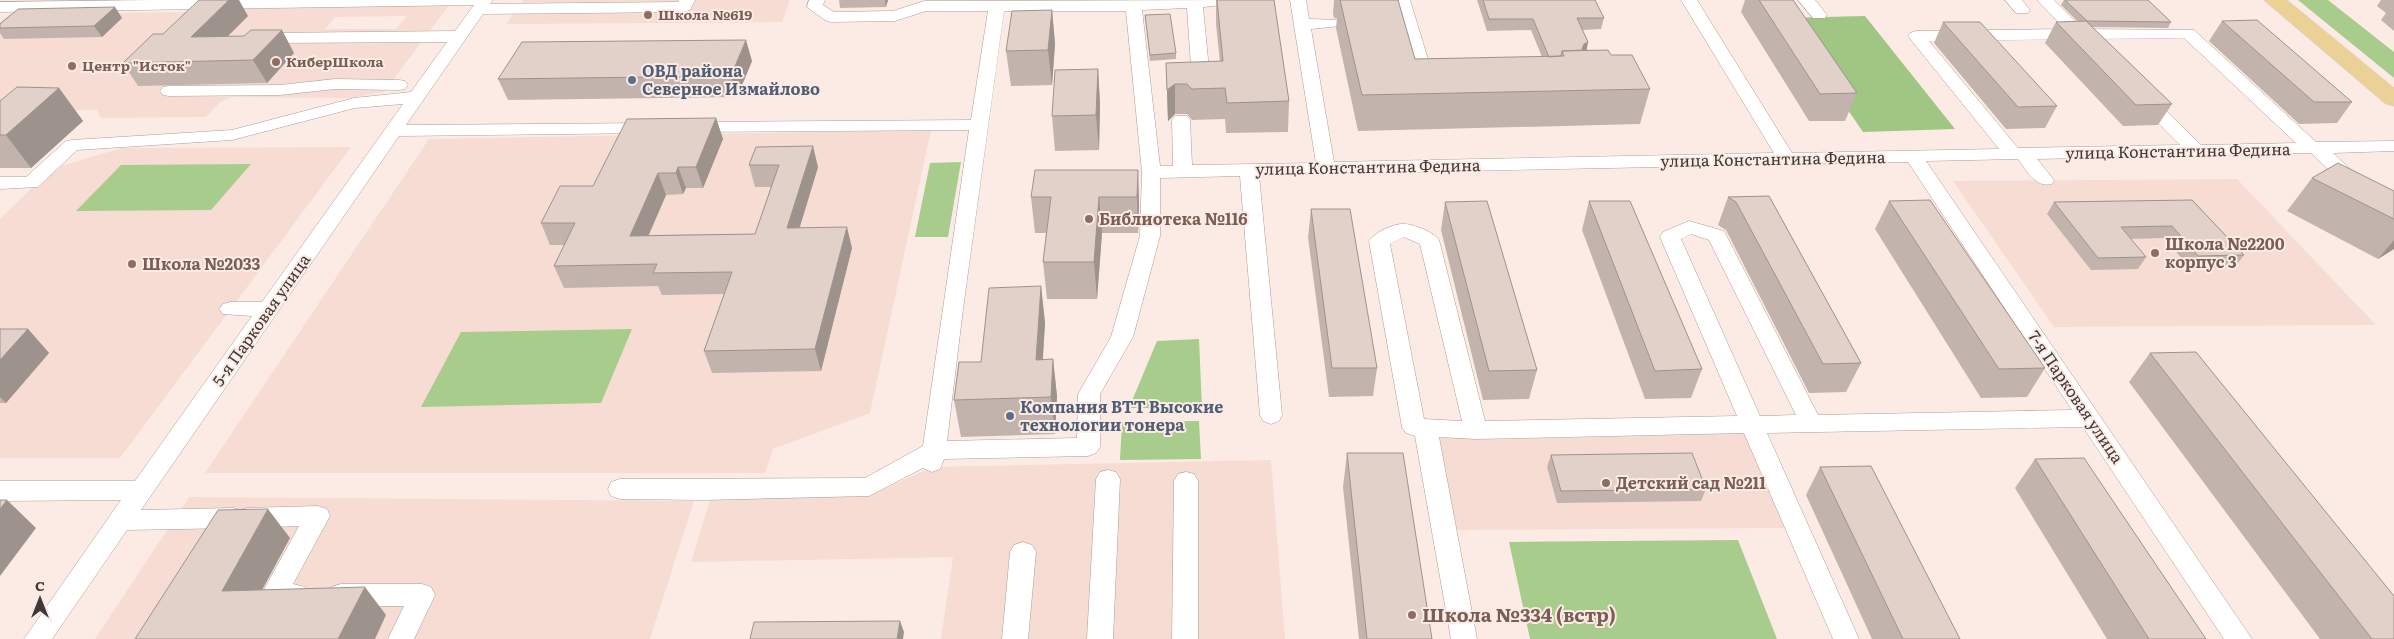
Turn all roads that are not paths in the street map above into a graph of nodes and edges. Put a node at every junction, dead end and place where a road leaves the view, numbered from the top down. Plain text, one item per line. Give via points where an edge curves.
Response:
1 (687, 0) edge
2 (817, 0) edge
3 (1235, 0) edge
4 (1298, 0) edge
5 (1402, 0) edge
6 (1689, 0) edge
7 (1806, 0) edge
8 (2045, 0) edge
9 (2274, 0) edge
10 (394, 1) edge
11 (135, 2) edge
12 (253, 2) edge
13 (1195, 2) junction
14 (482, 3) edge
15 (920, 3) edge
16 (0, 6) edge
17 (997, 6) junction
18 (1134, 6) junction
19 (1819, 15) dead end
20 (1335, 23) dead end
21 (1302, 24) junction
22 (2079, 34) junction
23 (460, 36) junction
24 (270, 38) edge
25 (2093, 48) edge
26 (1201, 80) edge
27 (1446, 83) edge
28 (2134, 89) edge
29 (422, 90) junction
30 (169, 91) dead end
31 (2394, 100) edge
32 (1181, 120) dead end
33 (978, 125) junction
34 (394, 131) junction
35 (2394, 146) edge
36 (2315, 148) junction
37 (2196, 150) junction
38 (2018, 154) junction
39 (1913, 156) junction
40 (1786, 158) junction
41 (1326, 168) junction
42 (1249, 169) junction
43 (1183, 171) junction
44 (1152, 172) junction
45 (2045, 180) dead end
46 (0, 183) edge
47 (2394, 210) edge
48 (230, 309) dead end
49 (268, 309) junction
50 (1271, 415) dead end
51 (2090, 418) junction
52 (1811, 423) junction
53 (1752, 424) junction
54 (1414, 427) junction
55 (1476, 430) junction
56 (933, 458) junction
57 (1108, 479) dead end
58 (1186, 482) dead end
59 (620, 489) dead end
60 (0, 490) edge
61 (142, 490) junction
62 (233, 518) junction
63 (120, 520) junction
64 (218, 542) edge
65 (1023, 552) dead end
66 (37, 639) edge
67 (401, 639) edge
68 (1014, 639) edge
69 (1100, 639) edge
70 (1185, 639) edge
71 (1464, 639) edge
72 (1846, 639) edge
73 (2239, 639) edge

1 - 14 street via 684,7
2 - 15 street via 815,7 831,17 895,16
3 - 13 street
4 - 21 street
5 - 27 street via 1428,83
6 - 40 street
7 - 19 street
8 - 22 street
9 - 31 main road
10 - 12 street
10 - 14 street
11 - 12 street
11 - 16 street
13 - 18 street
13 - 26 street
14 - 23 street, 5-я Парковая улица
15 - 17 street
17 - 18 street
17 - 33 street
18 - 44 street
20 - 21 street
21 - 41 street
22 - 25 street
22 - 36 street via 2188,34
22 - 38 street via 1916,36
23 - 24 street
23 - 29 street, 5-я Парковая улица
28 - 37 street
29 - 30 street via 335,84 280,90
29 - 34 street, 5-я Парковая улица
29 - 46 street via 354,102 232,135 72,145 32,183
32 - 43 street
33 - 34 street
33 - 56 street
34 - 49 street, 5-я Парковая улица
35 - 36 street, улица Константина Федина
36 - 37 street, улица Константина Федина
36 - 47 street via 2356,185
37 - 38 street, улица Константина Федина
38 - 39 street, улица Константина Федина
38 - 45 street
39 - 40 street, улица Константина Федина
39 - 51 street, 7-я Парковая улица
40 - 41 street, улица Константина Федина
41 - 42 street, улица Константина Федина
42 - 43 street, улица Константина Федина
42 - 50 street
43 - 44 street, улица Константина Федина
44 - 56 street via 1150,236 1122,337 1090,394 1088,447
48 - 49 street
49 - 61 street, 5-я Парковая улица
51 - 52 street
51 - 73 street, 7-я Парковая улица
52 - 53 street
52 - 53 street via 1717,236 1688,227 1670,237
53 - 55 street
53 - 72 street
54 - 55 street
54 - 55 street via 1379,241 1403,230 1429,240
54 - 71 street via 1426,431
56 - 59 street via 870,487
57 - 69 street
58 - 70 street
60 - 61 street
61 - 63 street, 5-я Парковая улица
62 - 63 street
62 - 64 street
62 - 67 street via 318,516 274,595 422,595
63 - 66 street, 5-я Парковая улица
65 - 68 street

